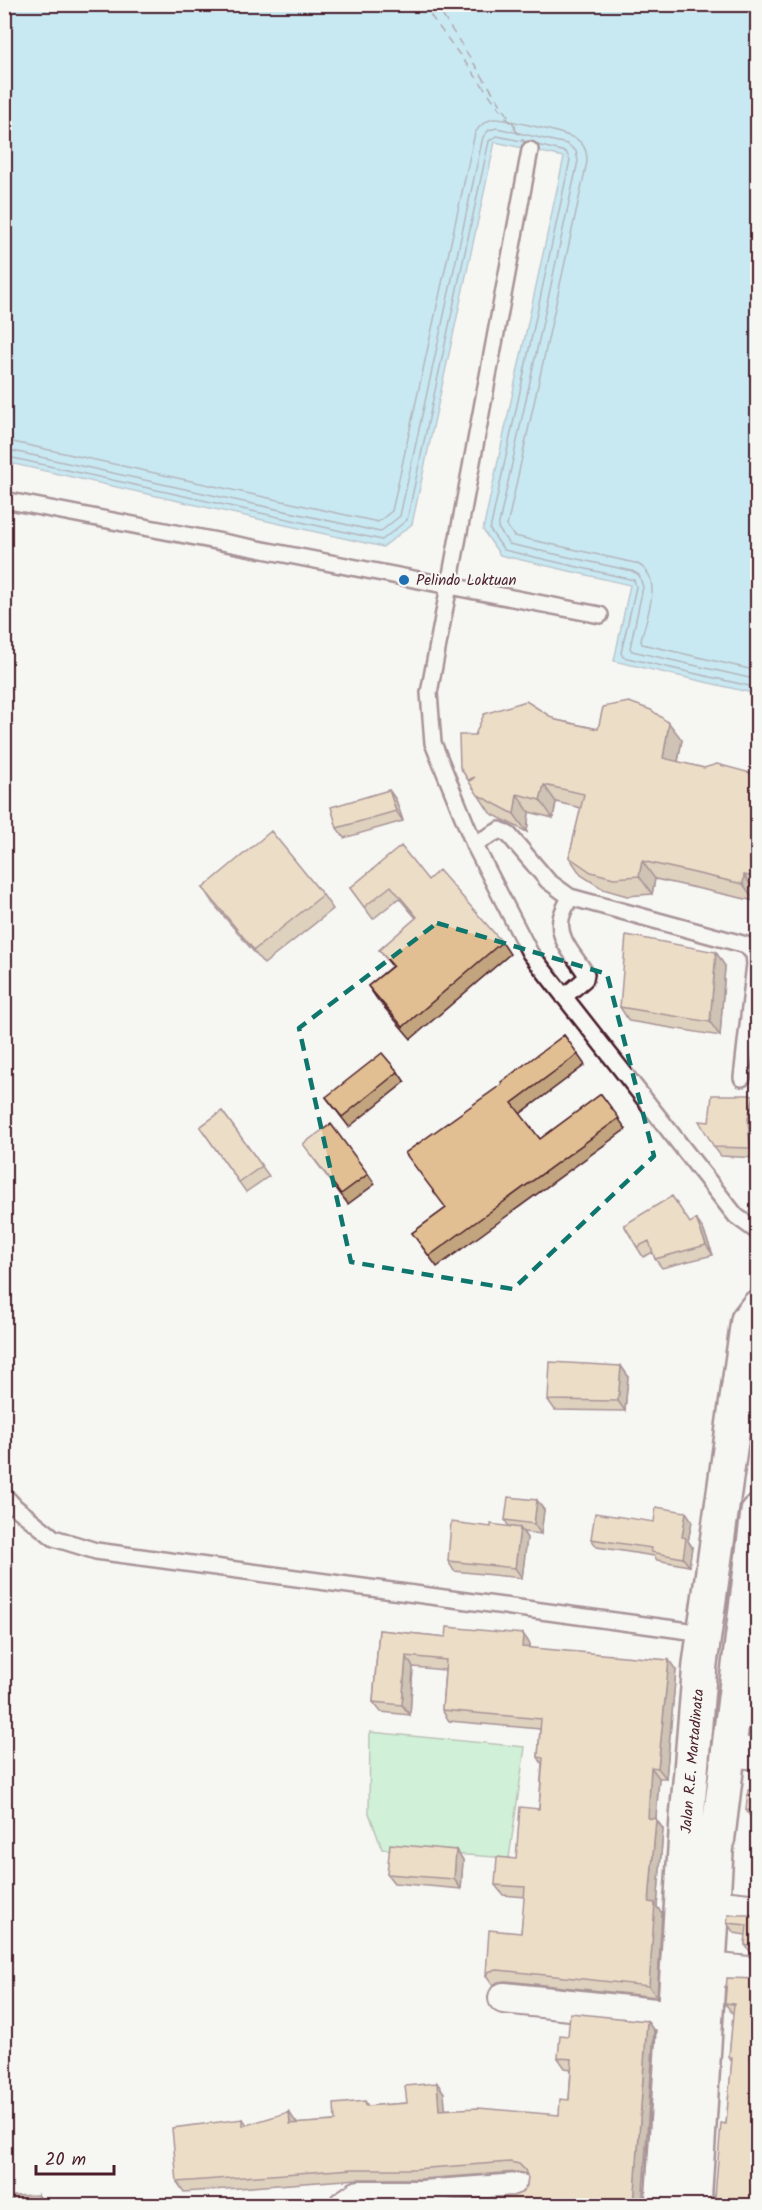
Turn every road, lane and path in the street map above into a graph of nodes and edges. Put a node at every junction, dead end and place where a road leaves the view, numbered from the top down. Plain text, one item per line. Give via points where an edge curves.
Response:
1 (530, 150) dead end
2 (4, 500) edge
3 (449, 586) junction
4 (600, 615) dead end
5 (474, 843) junction
6 (570, 897) junction
7 (564, 997) junction
8 (742, 1078) dead end
9 (758, 1232) edge
10 (754, 1316) edge
11 (4, 1495) edge
12 (758, 1512) edge
13 (752, 1603) edge
14 (702, 1648) junction
15 (738, 1668) junction
16 (743, 1752) edge
17 (712, 1905) junction
18 (758, 1910) edge
19 (709, 1968) junction
20 (758, 1973) edge
21 (504, 1998) dead end
22 (674, 2016) junction
23 (518, 2189) dead end
24 (344, 2205) edge
25 (662, 2205) edge
26 (694, 2205) edge

1 - 3 lane
2 - 3 lane
3 - 4 lane
3 - 5 lane via 429,693 433,742
5 - 6 lane via 501,830 548,881
5 - 7 lane via 530,953
6 - 7 lane via 561,919 561,934 586,974 585,980
6 - 8 lane via 746,945 754,954 755,964
7 - 9 lane via 736,1216
10 - 14 street, Jalan R.E. Martadinata
11 - 14 lane via 54,1538 96,1551
12 - 13 street
13 - 15 street
14 - 15 street
14 - 22 street, Jalan R.E. Martadinata
15 - 16 street
16 - 17 street via 716,1852
17 - 18 street
17 - 19 street
19 - 20 street
19 - 26 street
21 - 22 street
22 - 25 street, Jalan R.E. Martadinata
23 - 24 street via 358,2196

